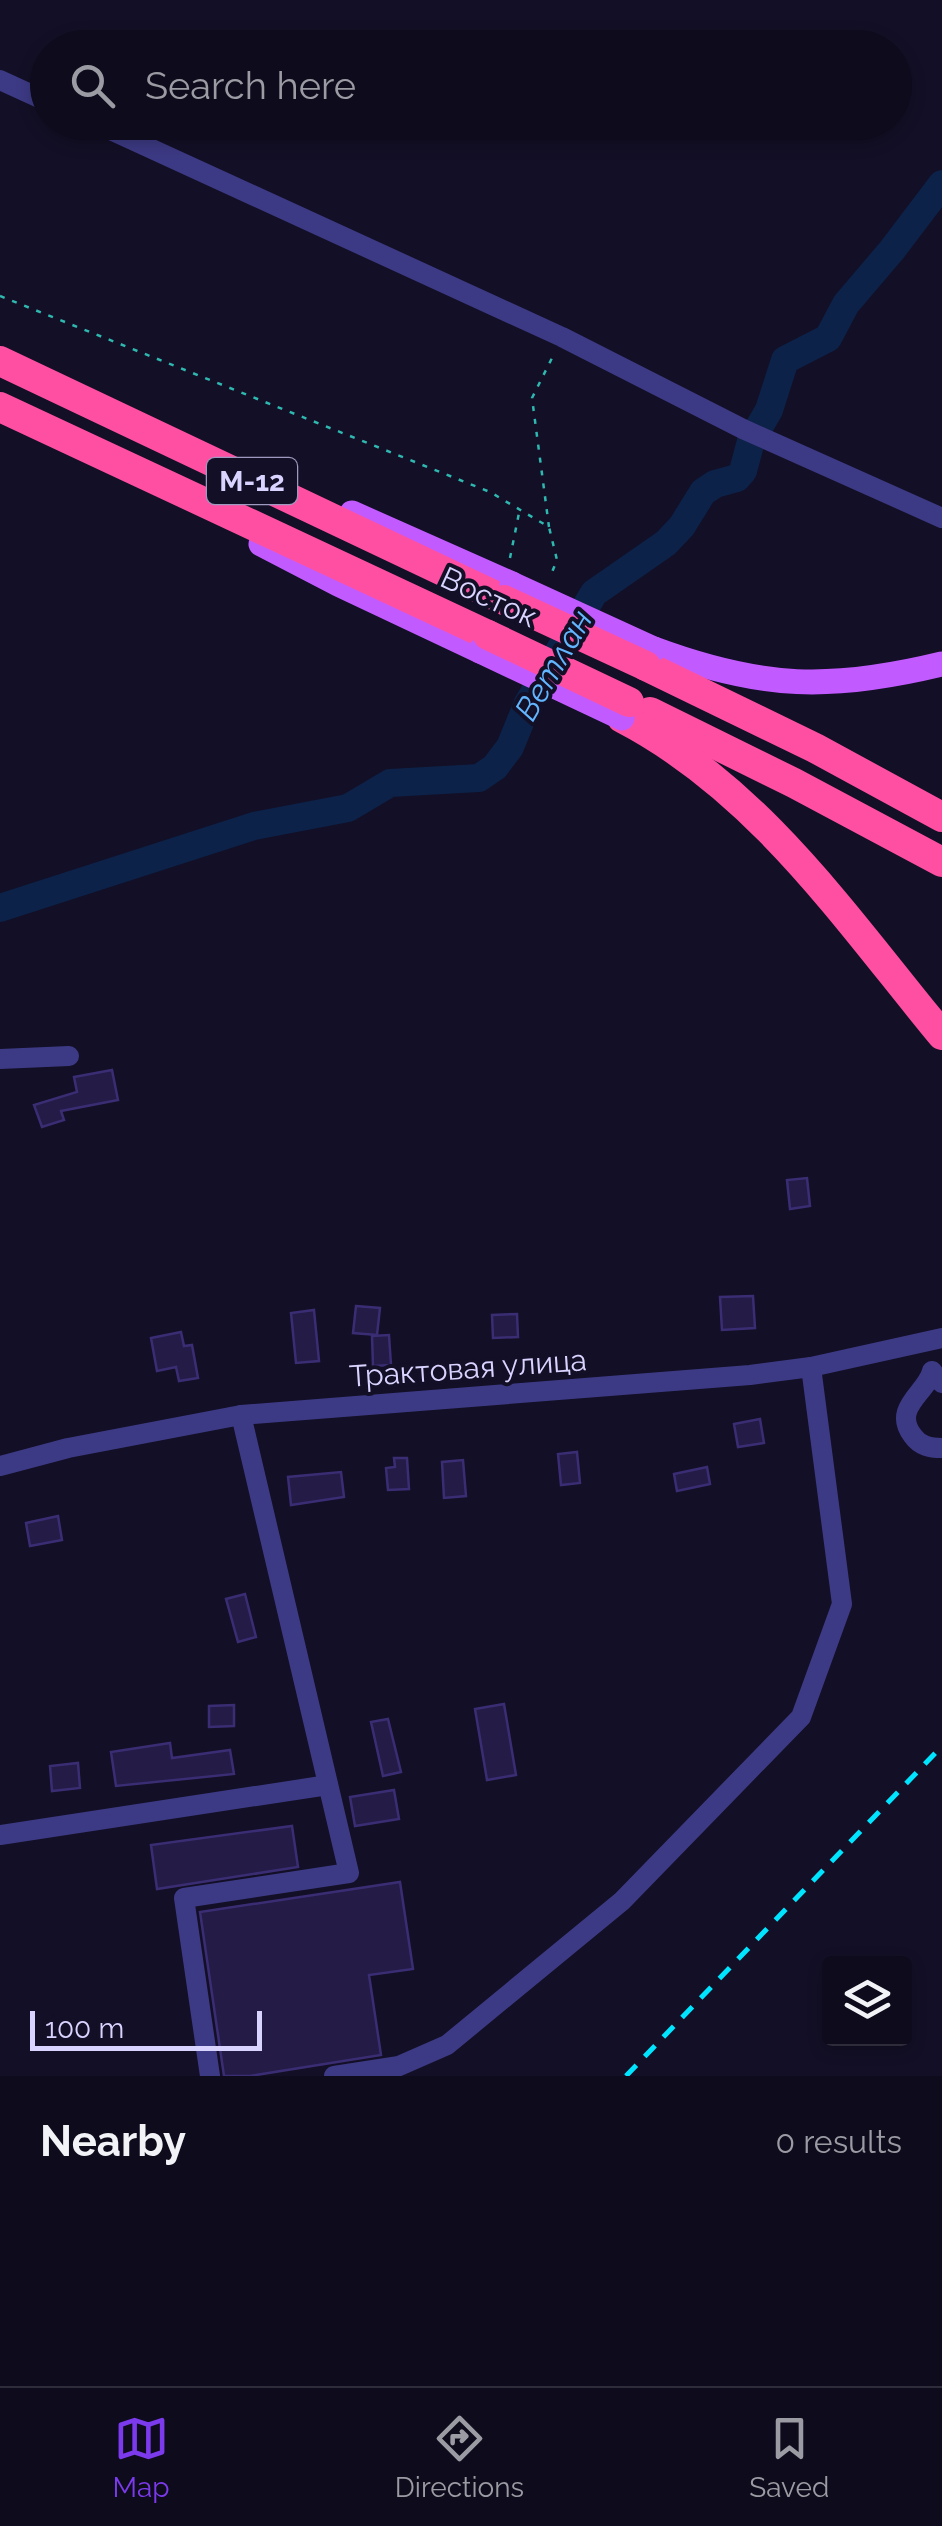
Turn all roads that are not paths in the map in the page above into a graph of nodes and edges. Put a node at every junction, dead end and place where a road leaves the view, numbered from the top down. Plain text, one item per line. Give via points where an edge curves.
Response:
1 (0, 80) edge
2 (30, 94) edge
3 (132, 140) edge
4 (0, 361) edge
5 (0, 407) edge
6 (942, 518) edge
7 (650, 658) junction
8 (942, 664) edge
9 (626, 710) junction
10 (942, 817) edge
11 (942, 862) edge
12 (942, 1035) edge
13 (69, 1056) dead end
14 (0, 1059) edge
15 (935, 1340) edge
16 (811, 1367) junction
17 (937, 1377) edge
18 (241, 1415) junction
19 (942, 1448) edge
20 (0, 1466) edge
21 (328, 1784) junction
22 (0, 1835) edge
23 (210, 2076) edge
24 (334, 2076) edge

1 - 2 street
3 - 6 street
4 - 7 highway, Восток / М-12, bridge
5 - 9 highway, Восток / М-12, bridge
7 - 8 main road via 794,683 856,682
7 - 10 highway, Восток / М-12
9 - 11 highway, Восток / М-12 via 794,783
9 - 12 highway via 756,814
13 - 14 street
15 - 16 street, Трактовая улица
15 - 17 street
16 - 18 street, Трактовая улица
16 - 24 street via 842,1604 801,1717 622,1901 448,2045 399,2066
17 - 19 street via 910,1400 906,1420 921,1444
18 - 20 street, Трактовая улица
18 - 21 street
21 - 22 street
21 - 23 street via 349,1873 184,1898

